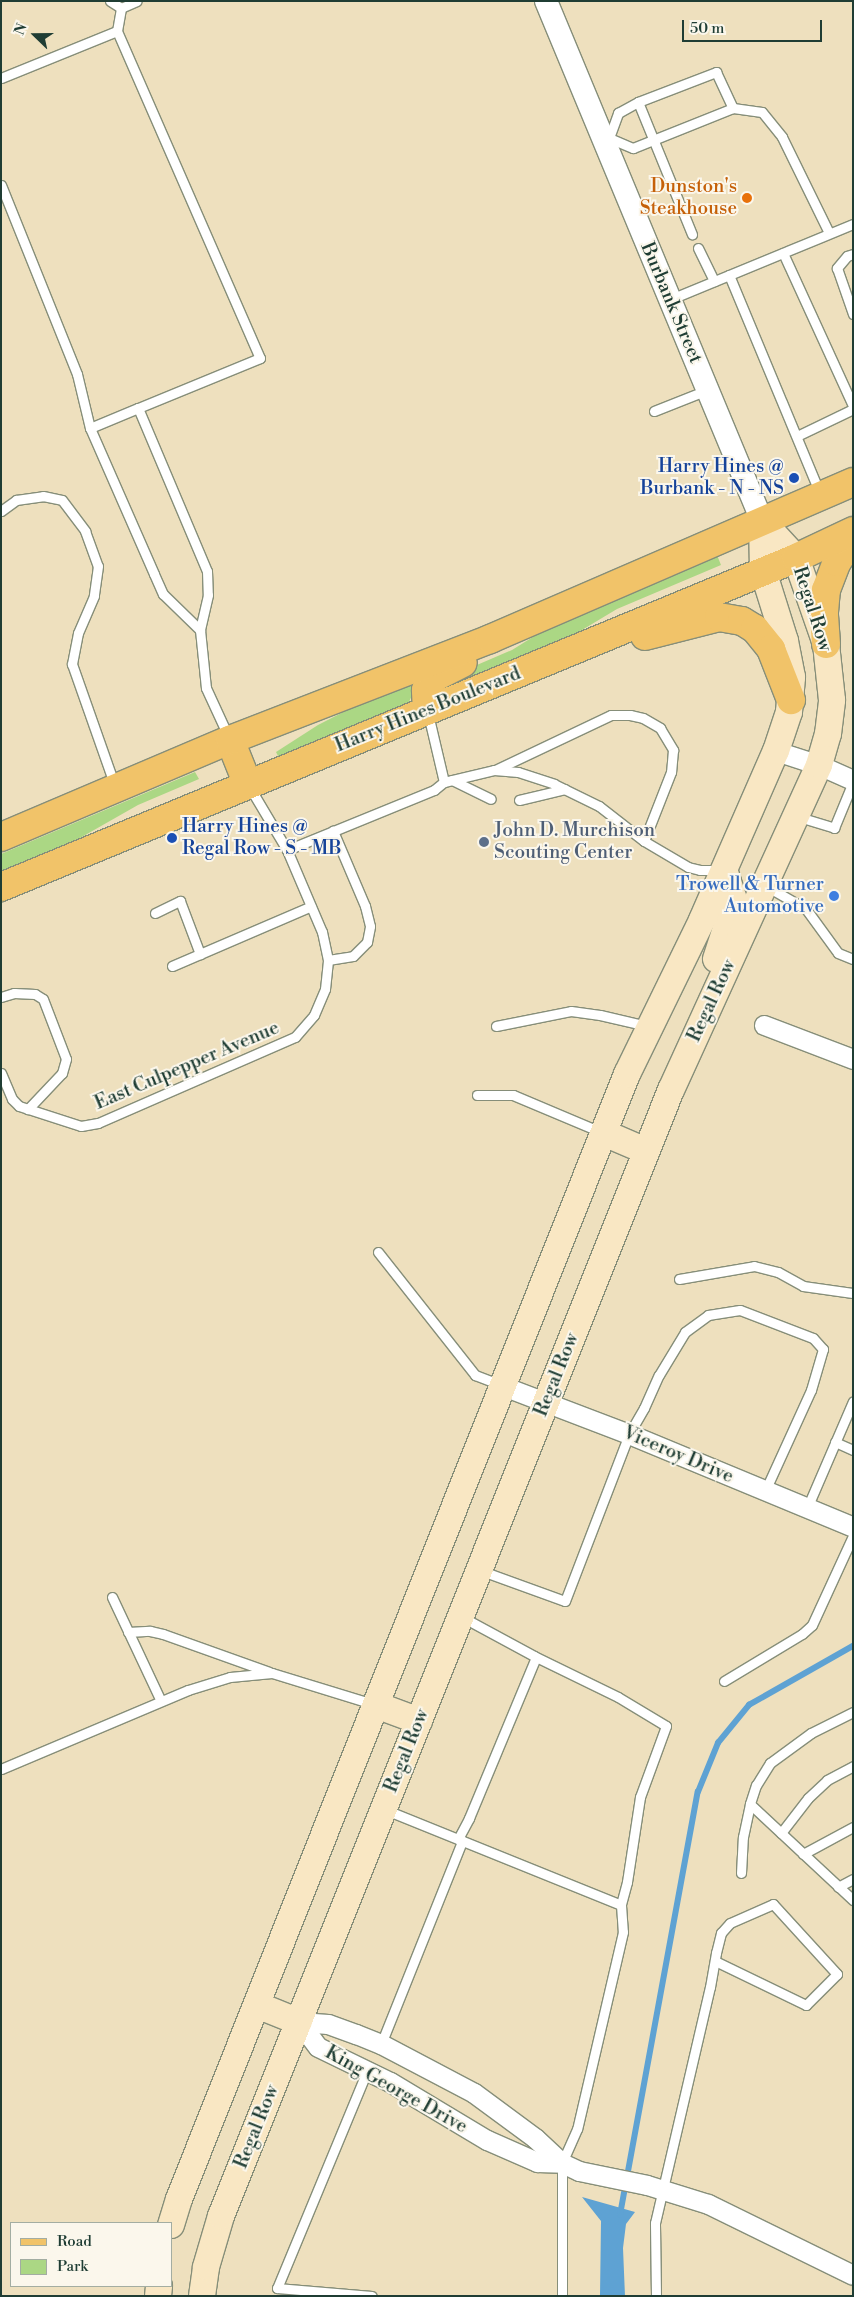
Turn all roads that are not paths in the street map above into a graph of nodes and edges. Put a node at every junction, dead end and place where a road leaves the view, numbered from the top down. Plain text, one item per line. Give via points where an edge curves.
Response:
1 (110, 1) edge
2 (137, 1) edge
3 (546, 1) edge
4 (121, 8) junction
5 (117, 31) junction
6 (1, 78) edge
7 (638, 102) junction
8 (733, 108) junction
9 (607, 139) junction
10 (652, 139) junction
11 (1, 185) edge
12 (853, 224) edge
13 (829, 233) junction
14 (692, 234) dead end
15 (698, 248) dead end
16 (783, 253) junction
17 (853, 254) edge
18 (729, 275) junction
19 (714, 281) junction
20 (670, 300) junction
21 (853, 314) edge
22 (707, 389) junction
23 (853, 407) edge
24 (138, 408) junction
25 (654, 412) dead end
26 (90, 428) junction
27 (798, 436) junction
28 (853, 482) edge
29 (821, 496) junction
30 (1, 510) edge
31 (762, 521) junction
32 (853, 531) edge
33 (853, 538) edge
34 (796, 558) junction
35 (763, 572) junction
36 (200, 630) junction
37 (490, 639) junction
38 (826, 644) junction
39 (580, 647) junction
40 (791, 700) junction
41 (427, 711) junction
42 (230, 740) junction
43 (776, 751) junction
44 (819, 765) junction
45 (494, 770) junction
46 (448, 781) junction
47 (853, 781) edge
48 (248, 785) junction
49 (116, 788) junction
50 (565, 789) junction
51 (491, 799) dead end
52 (519, 800) dead end
53 (796, 816) junction
54 (333, 831) junction
55 (1, 837) edge
56 (644, 841) junction
57 (287, 850) junction
58 (724, 870) junction
59 (766, 886) junction
60 (1, 887) edge
61 (311, 906) junction
62 (155, 913) dead end
63 (200, 954) junction
64 (853, 959) edge
65 (328, 960) junction
66 (172, 966) dead end
67 (1, 997) edge
68 (712, 1003) junction
69 (496, 1026) dead end
70 (649, 1026) junction
71 (764, 1026) dead end
72 (853, 1059) edge
73 (1, 1073) edge
74 (477, 1095) dead end
75 (28, 1109) junction
76 (604, 1133) junction
77 (646, 1151) junction
78 (378, 1252) dead end
79 (679, 1279) dead end
80 (853, 1293) edge
81 (503, 1386) junction
82 (853, 1401) edge
83 (546, 1402) junction
84 (629, 1434) junction
85 (835, 1442) junction
86 (853, 1450) edge
87 (764, 1491) junction
88 (807, 1508) junction
89 (853, 1527) edge
90 (853, 1536) edge
91 (479, 1570) junction
92 (112, 1597) dead end
93 (461, 1617) junction
94 (128, 1632) junction
95 (536, 1657) junction
96 (272, 1673) junction
97 (724, 1681) dead end
98 (161, 1701) junction
99 (376, 1705) junction
100 (853, 1712) edge
101 (419, 1721) junction
102 (853, 1766) edge
103 (1, 1769) edge
104 (750, 1804) junction
105 (384, 1810) junction
106 (853, 1827) edge
107 (781, 1833) junction
108 (460, 1840) junction
109 (803, 1854) junction
110 (740, 1873) dead end
111 (853, 1878) edge
112 (838, 1887) junction
113 (853, 1900) edge
114 (621, 1905) junction
115 (715, 1961) junction
116 (257, 2005) junction
117 (299, 2022) junction
118 (381, 2044) junction
119 (367, 2071) junction
120 (571, 2167) junction
121 (656, 2188) junction
122 (172, 2222) edge
123 (853, 2275) edge
124 (202, 2296) edge
125 (372, 2296) edge
126 (562, 2296) edge
127 (656, 2296) edge

1 - 4 lane
2 - 4 lane
3 - 9 street, Burbank Street
4 - 5 lane
5 - 6 lane
5 - 24 lane via 260,358
7 - 8 lane via 716,72
7 - 9 lane via 618,113
7 - 10 lane
8 - 10 lane
8 - 13 lane via 762,112 782,137
9 - 10 lane via 633,148
9 - 20 street, Burbank Street
10 - 14 lane
11 - 26 lane via 77,374
12 - 13 lane
13 - 16 lane
15 - 19 lane
16 - 18 lane
16 - 23 lane
17 - 21 lane via 837,268
18 - 19 lane
18 - 27 lane
19 - 20 lane
20 - 22 street, Burbank Street
22 - 25 lane
22 - 31 street, Burbank Street
23 - 27 lane
24 - 26 lane
24 - 36 lane via 207,571 208,595
26 - 36 lane via 163,594
27 - 29 lane
28 - 29 main road
29 - 31 main road
30 - 49 lane via 16,500 44,496 62,500 85,531 98,566 94,596 78,633 72,664
31 - 34 main road, Regal Row
31 - 35 main road, Regal Row
31 - 37 main road
32 - 34 main road, Harry Hines Boulevard
33 - 38 main road via 837,562 826,590
34 - 35 main road, Harry Hines Boulevard
34 - 38 main road, Regal Row
35 - 39 main road, Harry Hines Boulevard
35 - 40 main road, Regal Row via 785,641 792,677
36 - 42 lane via 206,688
37 - 41 main road via 474,658 435,677 426,690
37 - 42 main road
38 - 44 main road, Regal Row via 832,700 828,734
39 - 40 main road via 620,642 711,619 742,621 763,637 771,649
39 - 41 main road, Harry Hines Boulevard
40 - 43 main road, Regal Row
41 - 46 lane
41 - 48 main road, Harry Hines Boulevard
42 - 48 main road
42 - 49 main road
43 - 44 street
43 - 58 main road, Regal Row
44 - 47 street
44 - 53 main road, Regal Row
45 - 46 lane
45 - 50 lane via 518,772
45 - 56 lane via 611,715 643,718 660,728 673,750 671,772
46 - 51 lane
46 - 54 lane via 434,790
47 - 53 lane via 834,828
48 - 57 lane, East Culpepper Avenue
48 - 60 main road, Harry Hines Boulevard
49 - 55 main road
50 - 52 lane
50 - 56 lane via 599,806
53 - 59 main road, Regal Row
54 - 57 lane
54 - 65 lane via 365,906 370,926 367,942 353,956
56 - 58 lane via 688,867
57 - 61 lane, East Culpepper Avenue
58 - 68 main road via 733,897 710,977
58 - 70 main road, Regal Row
59 - 64 lane via 806,909 838,953
59 - 68 main road, Regal Row
61 - 63 lane
61 - 65 lane, East Culpepper Avenue via 322,932
62 - 63 lane via 180,901
63 - 66 lane
65 - 75 lane, East Culpepper Avenue via 325,989 314,1016 295,1038 98,1123 82,1126
67 - 75 lane via 14,992 35,994 43,999 66,1059 62,1073
68 - 77 main road, Regal Row
69 - 70 lane via 570,1011
70 - 76 main road, Regal Row
71 - 72 street
73 - 75 lane, East Culpepper Avenue via 12,1100
74 - 76 lane via 513,1094
76 - 77 main road
76 - 81 main road, Regal Row
77 - 83 main road, Regal Row
78 - 81 lane via 475,1375
79 - 80 lane via 754,1266 778,1272 803,1286
81 - 83 street, Viceroy Drive
81 - 99 main road, Regal Row
82 - 85 lane
83 - 84 street, Viceroy Drive
83 - 91 main road, Regal Row
84 - 87 street, Viceroy Drive
84 - 87 lane via 685,1332 708,1315 740,1310 813,1338 823,1349 810,1390
84 - 91 lane via 565,1601
85 - 86 lane
85 - 88 lane
87 - 88 street, Viceroy Drive
88 - 89 street, Viceroy Drive
90 - 97 lane via 812,1624 802,1634
91 - 93 main road, Regal Row
92 - 94 lane
93 - 95 lane
93 - 101 main road, Regal Row
94 - 96 lane via 163,1634
94 - 98 lane
95 - 108 lane
95 - 114 lane via 618,1697 666,1726 640,1797
96 - 98 lane via 230,1677
96 - 99 lane
98 - 103 lane
99 - 101 main road
99 - 116 main road, Regal Row
100 - 104 lane via 811,1733 770,1763 756,1785
101 - 105 main road, Regal Row
102 - 107 lane via 827,1780 808,1798
104 - 107 lane
104 - 110 lane
105 - 108 lane
105 - 117 main road, Regal Row
106 - 109 lane
107 - 109 lane
108 - 114 lane
108 - 118 lane
109 - 112 lane
111 - 112 lane
112 - 113 lane
114 - 120 lane via 623,1932
115 - 115 lane via 721,1933 730,1923 773,1904 837,1974 806,2005
115 - 121 lane
116 - 117 main road
116 - 122 main road, Regal Row
117 - 118 street, King George Drive via 328,2024
117 - 119 street, King George Drive via 318,2047
117 - 124 main road, Regal Row via 221,2216 210,2250
118 - 120 street, King George Drive via 474,2093
119 - 120 street, King George Drive via 487,2140 537,2162
119 - 125 lane via 277,2288
120 - 121 street, King George Drive
120 - 126 lane
121 - 123 street, King George Drive via 708,2204
121 - 127 lane

